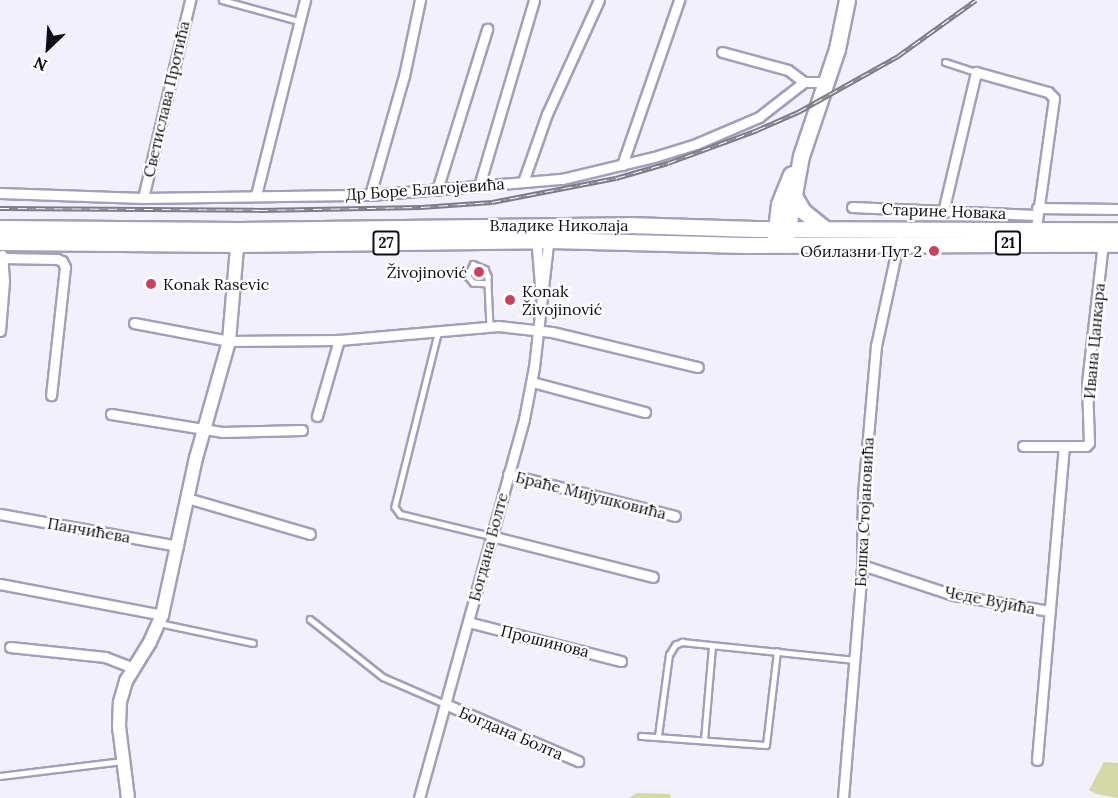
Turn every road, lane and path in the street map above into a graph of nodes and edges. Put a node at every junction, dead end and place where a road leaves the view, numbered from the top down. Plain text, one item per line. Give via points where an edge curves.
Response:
1 (190, 0) edge
2 (222, 0) edge
3 (305, 0) edge
4 (420, 0) edge
5 (534, 0) edge
6 (599, 0) edge
7 (679, 0) edge
8 (847, 0) edge
9 (298, 21) junction
10 (487, 29) dead end
11 (722, 52) dead end
12 (945, 62) dead end
13 (976, 72) junction
14 (804, 82) junction
15 (826, 82) junction
16 (801, 156) junction
17 (622, 165) junction
18 (523, 182) junction
19 (479, 186) junction
20 (437, 190) junction
21 (0, 193) edge
22 (793, 194) junction
23 (256, 195) junction
24 (370, 195) junction
25 (143, 198) junction
26 (852, 207) dead end
27 (1118, 209) edge
28 (912, 211) junction
29 (943, 212) junction
30 (1036, 217) junction
31 (542, 225) junction
32 (0, 228) edge
33 (824, 228) junction
34 (781, 229) junction
35 (1118, 230) edge
36 (904, 234) junction
37 (238, 237) junction
38 (550, 240) junction
39 (534, 241) junction
40 (0, 244) edge
41 (1110, 244) edge
42 (780, 245) junction
43 (3, 258) junction
44 (488, 284) junction
45 (541, 292) junction
46 (134, 324) dead end
47 (490, 326) junction
48 (439, 330) junction
49 (537, 330) junction
50 (0, 331) edge
51 (339, 340) junction
52 (229, 341) junction
53 (698, 367) dead end
54 (532, 382) junction
55 (51, 395) dead end
56 (645, 412) dead end
57 (111, 414) dead end
58 (317, 416) dead end
59 (203, 430) junction
60 (302, 430) dead end
61 (1023, 446) dead end
62 (1065, 447) junction
63 (508, 474) junction
64 (187, 498) junction
65 (0, 514) edge
66 (675, 516) dead end
67 (310, 534) dead end
68 (491, 536) junction
69 (178, 546) junction
70 (862, 566) junction
71 (653, 577) dead end
72 (0, 584) edge
73 (1050, 611) junction
74 (160, 619) junction
75 (310, 619) dead end
76 (468, 622) junction
77 (253, 643) dead end
78 (712, 646) junction
79 (10, 647) dead end
80 (777, 652) junction
81 (621, 660) dead end
82 (855, 660) junction
83 (133, 668) junction
84 (445, 704) junction
85 (641, 736) dead end
86 (658, 736) junction
87 (704, 740) junction
88 (1037, 760) dead end
89 (122, 761) junction
90 (578, 762) dead end
91 (0, 776) edge
92 (128, 798) edge
93 (419, 798) edge
94 (843, 798) edge

1 - 25 street, Светислава Протића
2 - 9 lane
3 - 9 street
4 - 24 street via 404,76
5 - 19 street
6 - 18 street via 547,114
7 - 17 street
8 - 15 main road
9 - 23 street
10 - 20 street
11 - 14 street via 788,70
12 - 13 lane
13 - 29 street
13 - 30 street via 1048,92 1054,98
14 - 15 street
14 - 17 street, Др Боре Благојевића via 759,117 696,144
15 - 16 main road
16 - 22 main road
16 - 34 main road via 778,204
17 - 18 street, Др Боре Благојевића via 573,178
18 - 19 street, Др Боре Благојевића
19 - 20 street, Др Боре Благојевића
20 - 24 street, Др Боре Благојевића
21 - 25 street, Др Боре Благојевића
22 - 33 main road via 803,212
22 - 34 main road
23 - 24 street, Др Боре Благојевића
23 - 25 street, Др Боре Благојевића
26 - 28 street, Старине Новака
27 - 30 street, Старине Новака
28 - 29 street, Старине Новака
28 - 36 street, Бошка Стојановића
29 - 30 street, Старине Новака
30 - 35 main road, Владике Николаја / 21
30 - 36 main road, Владике Николаја / 21
31 - 34 main road, Владике Николаја / 27
31 - 37 main road, Владике Николаја / 27
31 - 38 street, Богдана Болте
31 - 39 street, Богдана Болте
32 - 37 main road, Владике Николаја / 27
33 - 34 main road, Владике Николаја / 21
33 - 36 main road, Владике Николаја / 21
34 - 42 main road
36 - 41 main road, Владике Николаја / 21
36 - 42 main road, Владике Николаја / 21
36 - 70 street, Бошка Стојановића via 876,346 863,494
37 - 39 main road, Владике Николаја / 27
37 - 40 main road, Владике Николаја / 27
37 - 52 street
38 - 39 main road, Владике Николаја / 27
38 - 42 main road, Владике Николаја / 27
38 - 45 street, Богдана Болте
39 - 45 street, Богдана Болте
40 - 43 street
41 - 62 street, Ивана Цанкара via 1087,383 1090,438 1086,446
43 - 50 street
43 - 55 street via 57,259 65,267
44 - 44 lane via 485,269 473,264 467,276 473,283
44 - 47 lane
45 - 49 street, Богдана Болте
46 - 52 street
47 - 48 street
47 - 49 street
48 - 51 street
48 - 68 lane via 395,507 400,514
49 - 53 street
49 - 54 street, Богдана Болте
51 - 52 street
51 - 58 street
52 - 59 street
54 - 56 street
54 - 63 street, Богдана Болте
57 - 59 street
59 - 60 street
59 - 64 street
61 - 62 street, Ивана Цанкара
62 - 73 street, Чеде Вујића
63 - 66 street, Браће Мијушковића
63 - 68 street, Богдана Болте
64 - 67 street
64 - 69 street
65 - 69 street, Панчићева
68 - 71 street
68 - 76 street, Богдана Болте
69 - 74 street
70 - 73 street, Чеде Вујића via 953,595
70 - 82 street, Бошка Стојановића
72 - 74 street
73 - 88 street, Чеде Вујића
74 - 77 lane
74 - 83 street
75 - 84 lane via 383,678
76 - 81 street, Прошинова
76 - 84 street, Богдана Болте
78 - 80 lane
78 - 86 lane via 682,642 675,645 669,656
78 - 87 lane
79 - 83 street via 105,657
80 - 82 lane
80 - 87 lane via 766,745
82 - 94 street, Бошка Стојановића
83 - 89 street via 123,690 119,714
84 - 90 street, Богдана Болта
84 - 93 street, Богдана Болте
85 - 86 lane
86 - 87 lane
89 - 91 lane
89 - 92 street

